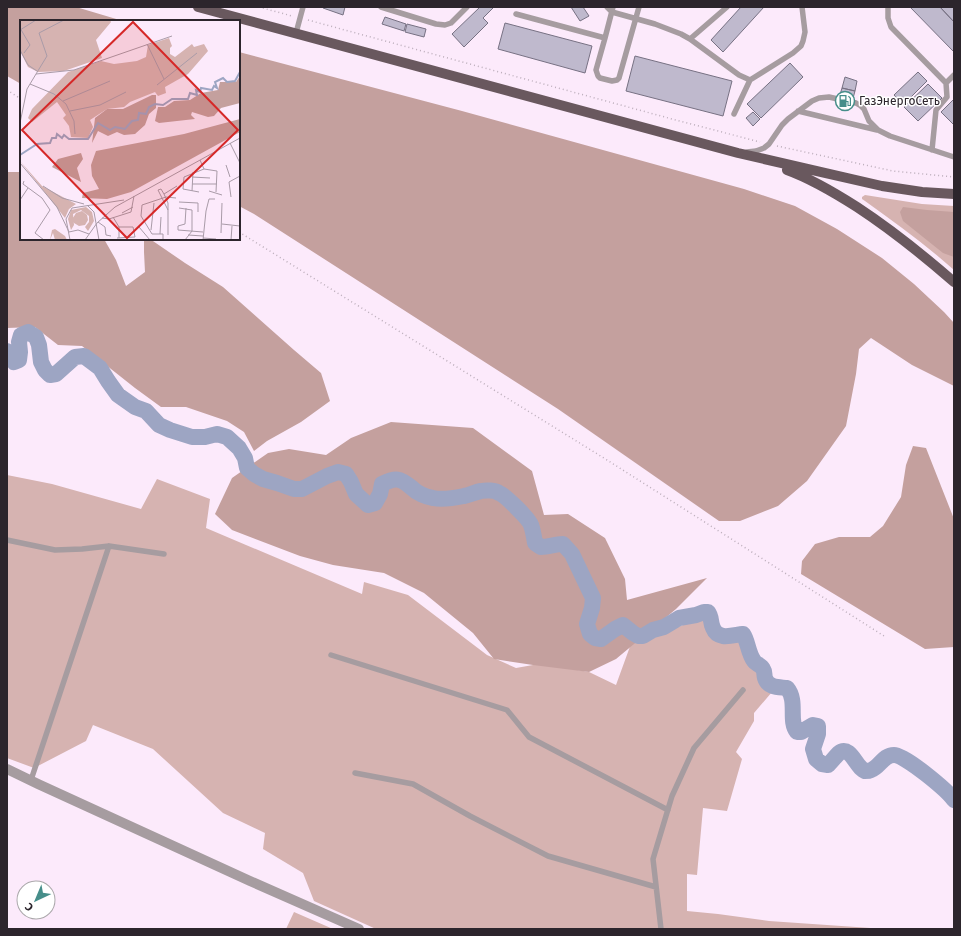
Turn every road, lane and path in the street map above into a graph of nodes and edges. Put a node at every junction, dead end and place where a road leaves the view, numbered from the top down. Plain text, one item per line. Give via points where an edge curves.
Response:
1 (198, 7) edge
2 (260, 7) edge
3 (303, 7) edge
4 (383, 7) edge
5 (467, 7) edge
6 (607, 7) edge
7 (639, 7) edge
8 (727, 7) edge
9 (802, 7) edge
10 (888, 7) edge
11 (612, 10) edge
12 (516, 14) dead end
13 (300, 18) junction
14 (636, 18) junction
15 (296, 33) junction
16 (605, 38) junction
17 (690, 39) junction
18 (954, 75) edge
19 (750, 80) junction
20 (946, 83) junction
21 (7, 90) edge
22 (20, 98) edge
23 (798, 111) junction
24 (734, 114) dead end
25 (878, 130) junction
26 (769, 144) junction
27 (932, 150) junction
28 (738, 153) junction
29 (954, 158) edge
30 (954, 177) edge
31 (954, 194) edge
32 (240, 233) edge
33 (954, 282) edge
34 (7, 540) edge
35 (109, 546) junction
36 (164, 554) dead end
37 (884, 636) dead end
38 (331, 655) dead end
39 (742, 690) dead end
40 (7, 769) edge
41 (355, 773) dead end
42 (31, 780) junction
43 (668, 810) junction
44 (656, 887) junction
45 (358, 929) edge
46 (661, 929) edge

1 - 15 main road
2 - 13 path
3 - 13 lane
4 - 5 lane via 445,25
6 - 11 lane
7 - 14 lane
8 - 17 lane
9 - 19 lane via 805,32 801,46
10 - 20 lane via 888,18 892,27
11 - 14 lane
11 - 16 lane
12 - 16 lane
13 - 15 lane
13 - 26 path
14 - 16 lane via 619,78 615,81 600,78 596,70
14 - 17 lane
15 - 28 main road
17 - 19 lane via 739,75
18 - 20 lane
19 - 24 lane
20 - 27 lane via 947,97 936,110
21 - 22 path
23 - 25 lane
23 - 25 lane via 819,98 829,97 856,103 864,109 869,121
23 - 26 lane via 782,125
25 - 27 lane
26 - 28 lane via 756,151
26 - 30 path via 886,170
27 - 29 lane
28 - 31 main road via 882,186
28 - 33 main road via 796,174 841,197 898,236
32 - 37 path via 607,460
34 - 35 lane via 55,550
35 - 36 lane
35 - 42 lane
38 - 43 lane via 507,710 529,737
39 - 43 lane via 694,748
40 - 42 street
41 - 44 lane via 414,784 548,856
42 - 45 street
43 - 44 lane via 653,859
44 - 46 lane

